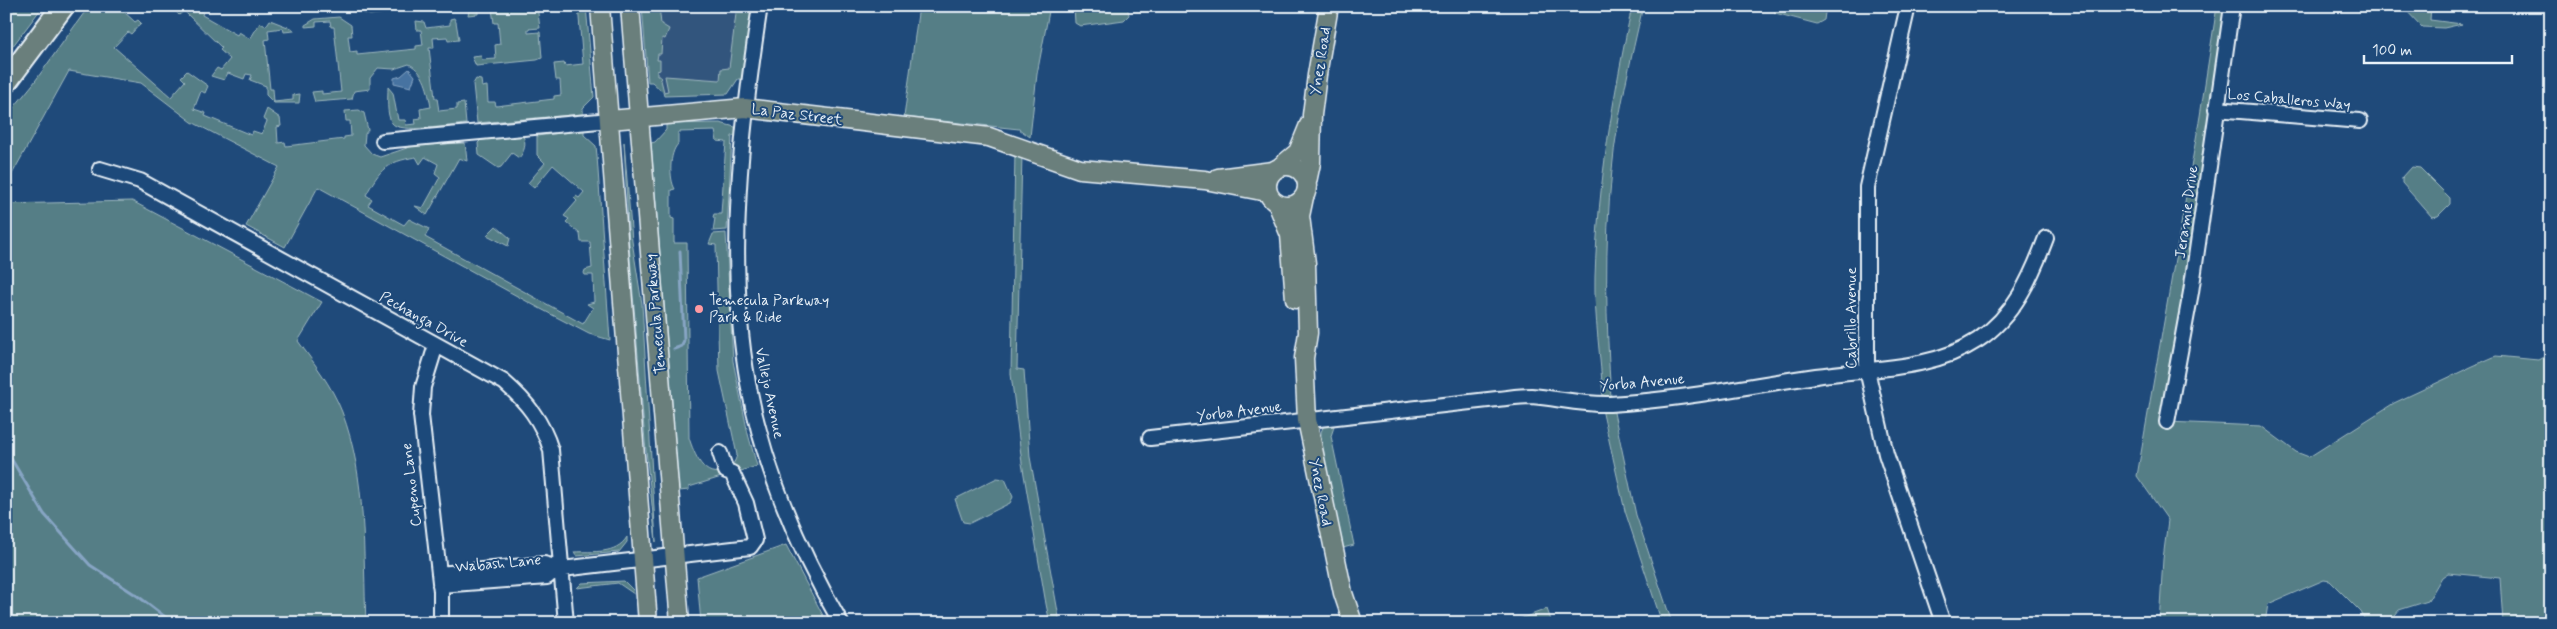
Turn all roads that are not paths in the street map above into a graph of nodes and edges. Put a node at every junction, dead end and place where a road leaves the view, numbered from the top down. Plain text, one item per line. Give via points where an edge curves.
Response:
1 (63, 6) edge
2 (600, 6) edge
3 (630, 6) edge
4 (760, 6) edge
5 (1329, 6) edge
6 (1908, 6) edge
7 (2232, 6) edge
8 (6, 82) edge
9 (745, 108) junction
10 (2216, 109) junction
11 (1312, 115) junction
12 (640, 117) junction
13 (610, 120) junction
14 (2360, 121) dead end
15 (383, 141) dead end
16 (1277, 168) junction
17 (100, 169) dead end
18 (1205, 180) junction
19 (1305, 190) junction
20 (1272, 198) junction
21 (2046, 238) dead end
22 (436, 344) junction
23 (1304, 358) junction
24 (1867, 370) junction
25 (1307, 420) junction
26 (2167, 422) dead end
27 (1150, 438) dead end
28 (720, 453) dead end
29 (675, 554) junction
30 (644, 560) junction
31 (559, 569) junction
32 (439, 580) junction
33 (441, 623) edge
34 (566, 623) edge
35 (648, 623) edge
36 (680, 623) edge
37 (840, 623) edge
38 (1353, 623) edge
39 (1943, 623) edge

1 - 8 highway
2 - 13 main road, Temecula Parkway
3 - 12 main road, Temecula Parkway
4 - 9 street, Vallejo Avenue
5 - 11 main road, Ynez Road
6 - 24 street, Cabrillo Avenue via 1868,186
7 - 10 street, Jeramie Drive
9 - 12 main road, La Paz Street
9 - 18 main road, La Paz Street via 989,136 1080,169
9 - 37 street, Vallejo Avenue via 738,231 739,296 748,383 788,517 818,584
10 - 14 street, Los Caballeros Way
10 - 26 street, Jeramie Drive via 2191,292
11 - 16 main road, Ynez Road via 1298,152
11 - 19 main road, Ynez Road via 1313,137
12 - 13 main road, La Paz Street
12 - 29 main road, Temecula Parkway
13 - 15 street, La Paz Street
13 - 30 main road, Temecula Parkway
16 - 18 main road, La Paz Street
16 - 19 main road via 1291,166 1299,170
16 - 20 main road via 1267,181
17 - 22 street, Pechanga Drive via 140,181
18 - 20 main road, La Paz Street
19 - 20 main road via 1288,206
19 - 23 main road, Ynez Road via 1300,216 1306,263 1308,333
20 - 23 main road, Ynez Road via 1290,235 1297,345
21 - 24 street, Yorba Avenue via 2029,282 2013,306 1977,340 1952,353 1915,364
22 - 31 street, Pechanga Drive via 504,382 535,414 545,432 551,450
22 - 32 street, Cupeno Lane via 423,387 420,415
23 - 25 main road, Ynez Road
24 - 25 street, Yorba Avenue via 1616,403 1572,402 1530,396
24 - 39 street, Cabrillo Avenue via 1886,454
25 - 27 street, Yorba Avenue
25 - 38 main road, Ynez Road via 1342,594
28 - 29 street, Wabash Lane via 726,470 732,473 746,503 754,540 750,547
29 - 30 street, Wabash Lane
29 - 36 main road, Temecula Parkway
30 - 31 street, Wabash Lane
30 - 35 main road, Temecula Parkway
31 - 32 street, Wabash Lane via 547,577
31 - 34 street, Pechanga Drive
32 - 33 street, Cupeno Lane

